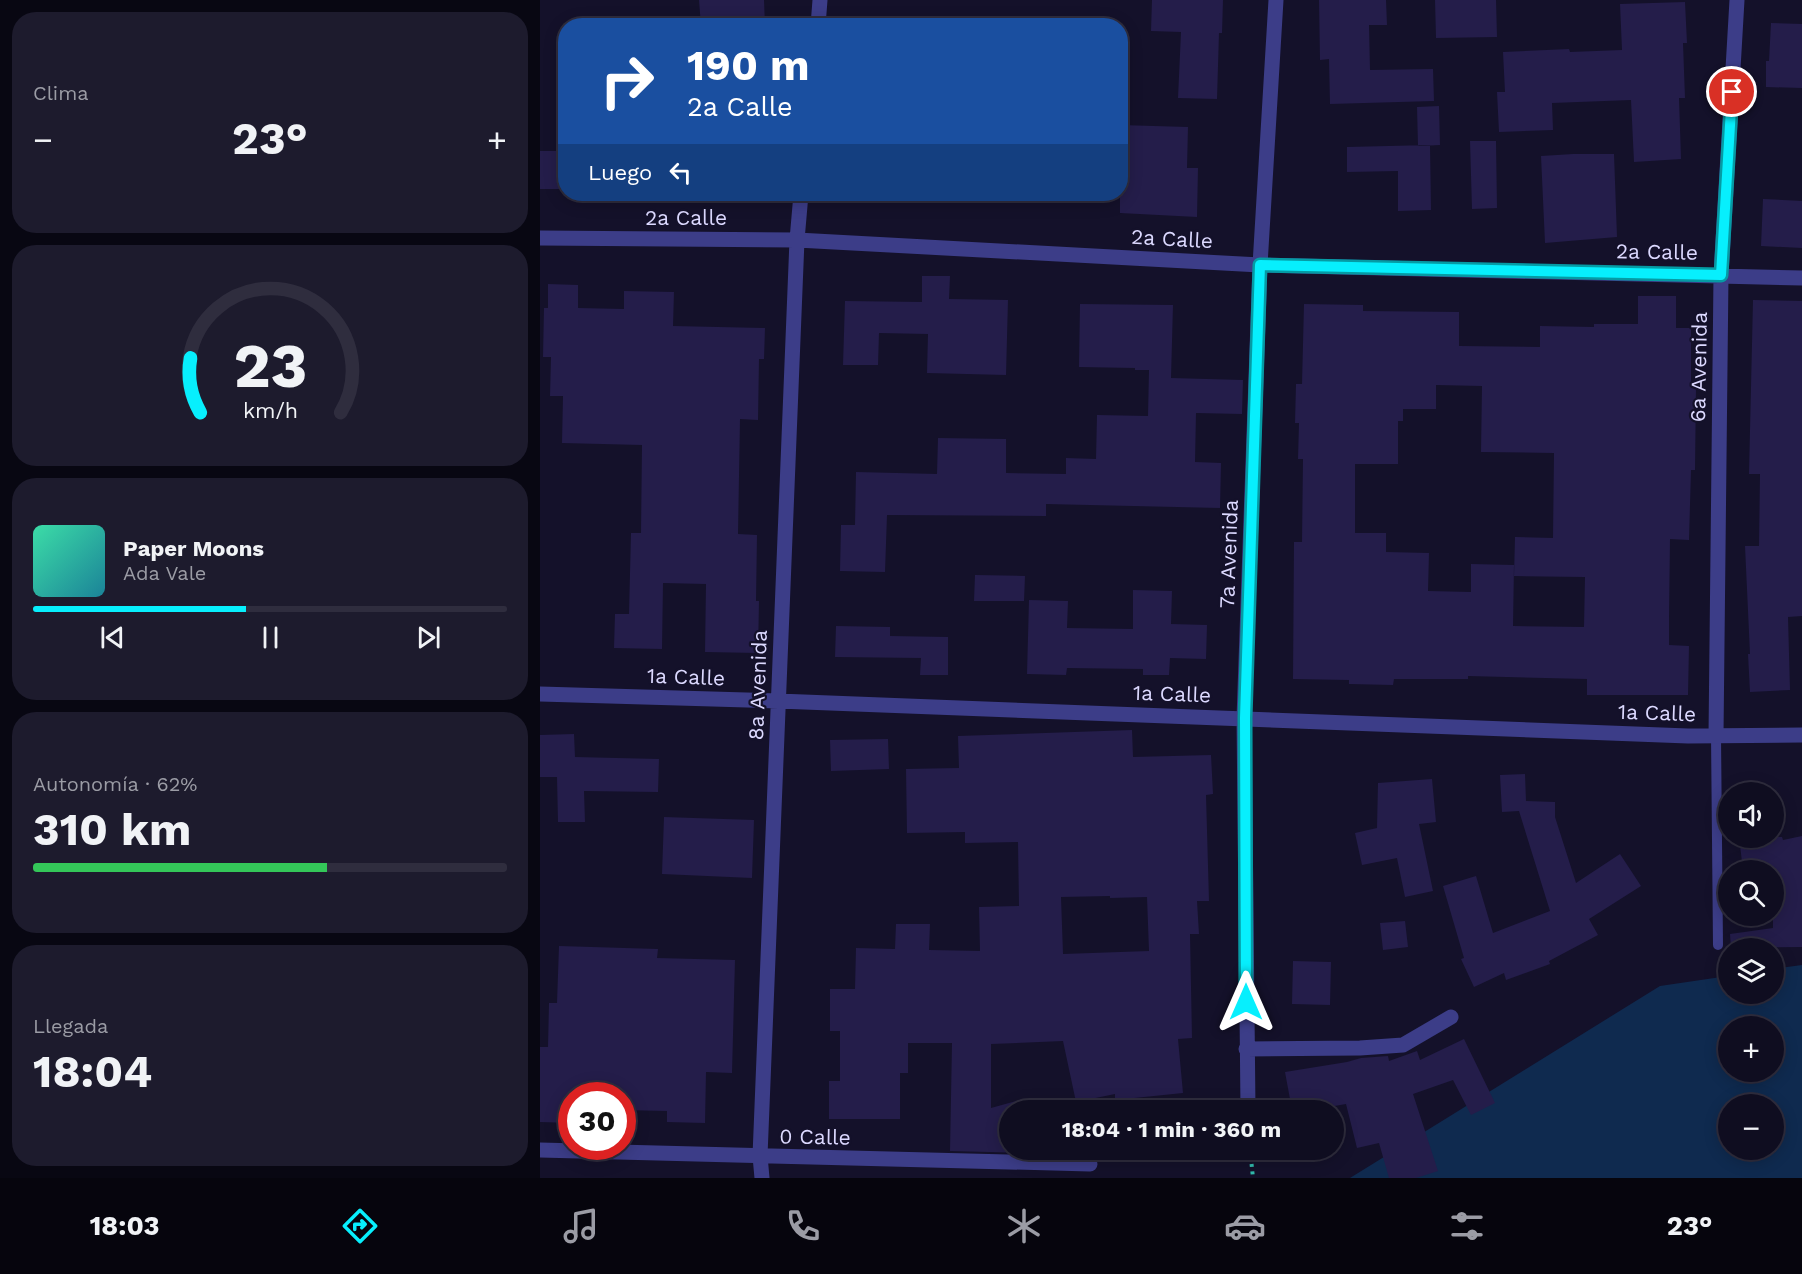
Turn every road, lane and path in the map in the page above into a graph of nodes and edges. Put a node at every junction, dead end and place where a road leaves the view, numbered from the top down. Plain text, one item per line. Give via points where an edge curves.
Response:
1 (820, 0) edge
2 (1276, 0) edge
3 (1737, 0) edge
4 (819, 18) edge
5 (800, 201) edge
6 (540, 238) edge
7 (797, 240) junction
8 (1260, 265) junction
9 (1721, 275) junction
10 (1802, 278) edge
11 (540, 694) edge
12 (778, 701) junction
13 (1245, 718) junction
14 (1716, 735) junction
15 (1802, 735) edge
16 (1718, 945) dead end
17 (1450, 1017) dead end
18 (1246, 1049) junction
19 (1248, 1100) edge
20 (540, 1150) edge
21 (760, 1156) junction
22 (1251, 1160) edge
23 (1090, 1164) dead end
24 (762, 1178) edge
25 (1253, 1178) edge

1 - 4 street
2 - 8 street, 7a Avenida
3 - 9 street, 6a Avenida
5 - 7 street, 8a Avenida
6 - 7 street, 2a Calle
7 - 8 street, 2a Calle
7 - 12 street, 8a Avenida
8 - 9 street, 2a Calle
8 - 13 street, 7a Avenida
9 - 10 street, 2a Calle
9 - 14 street, 6a Avenida
11 - 12 street, 1a Calle
12 - 13 street, 1a Calle
12 - 21 street, 8a Avenida
13 - 14 street, 1a Calle
13 - 18 street, 7a Avenida
14 - 15 street, 1a Calle
14 - 16 lane
17 - 18 street via 1402,1045
18 - 19 street, 7a Avenida
20 - 21 street, 0 Calle
21 - 23 street, 0 Calle
21 - 24 street, 8a Avenida
22 - 25 path

